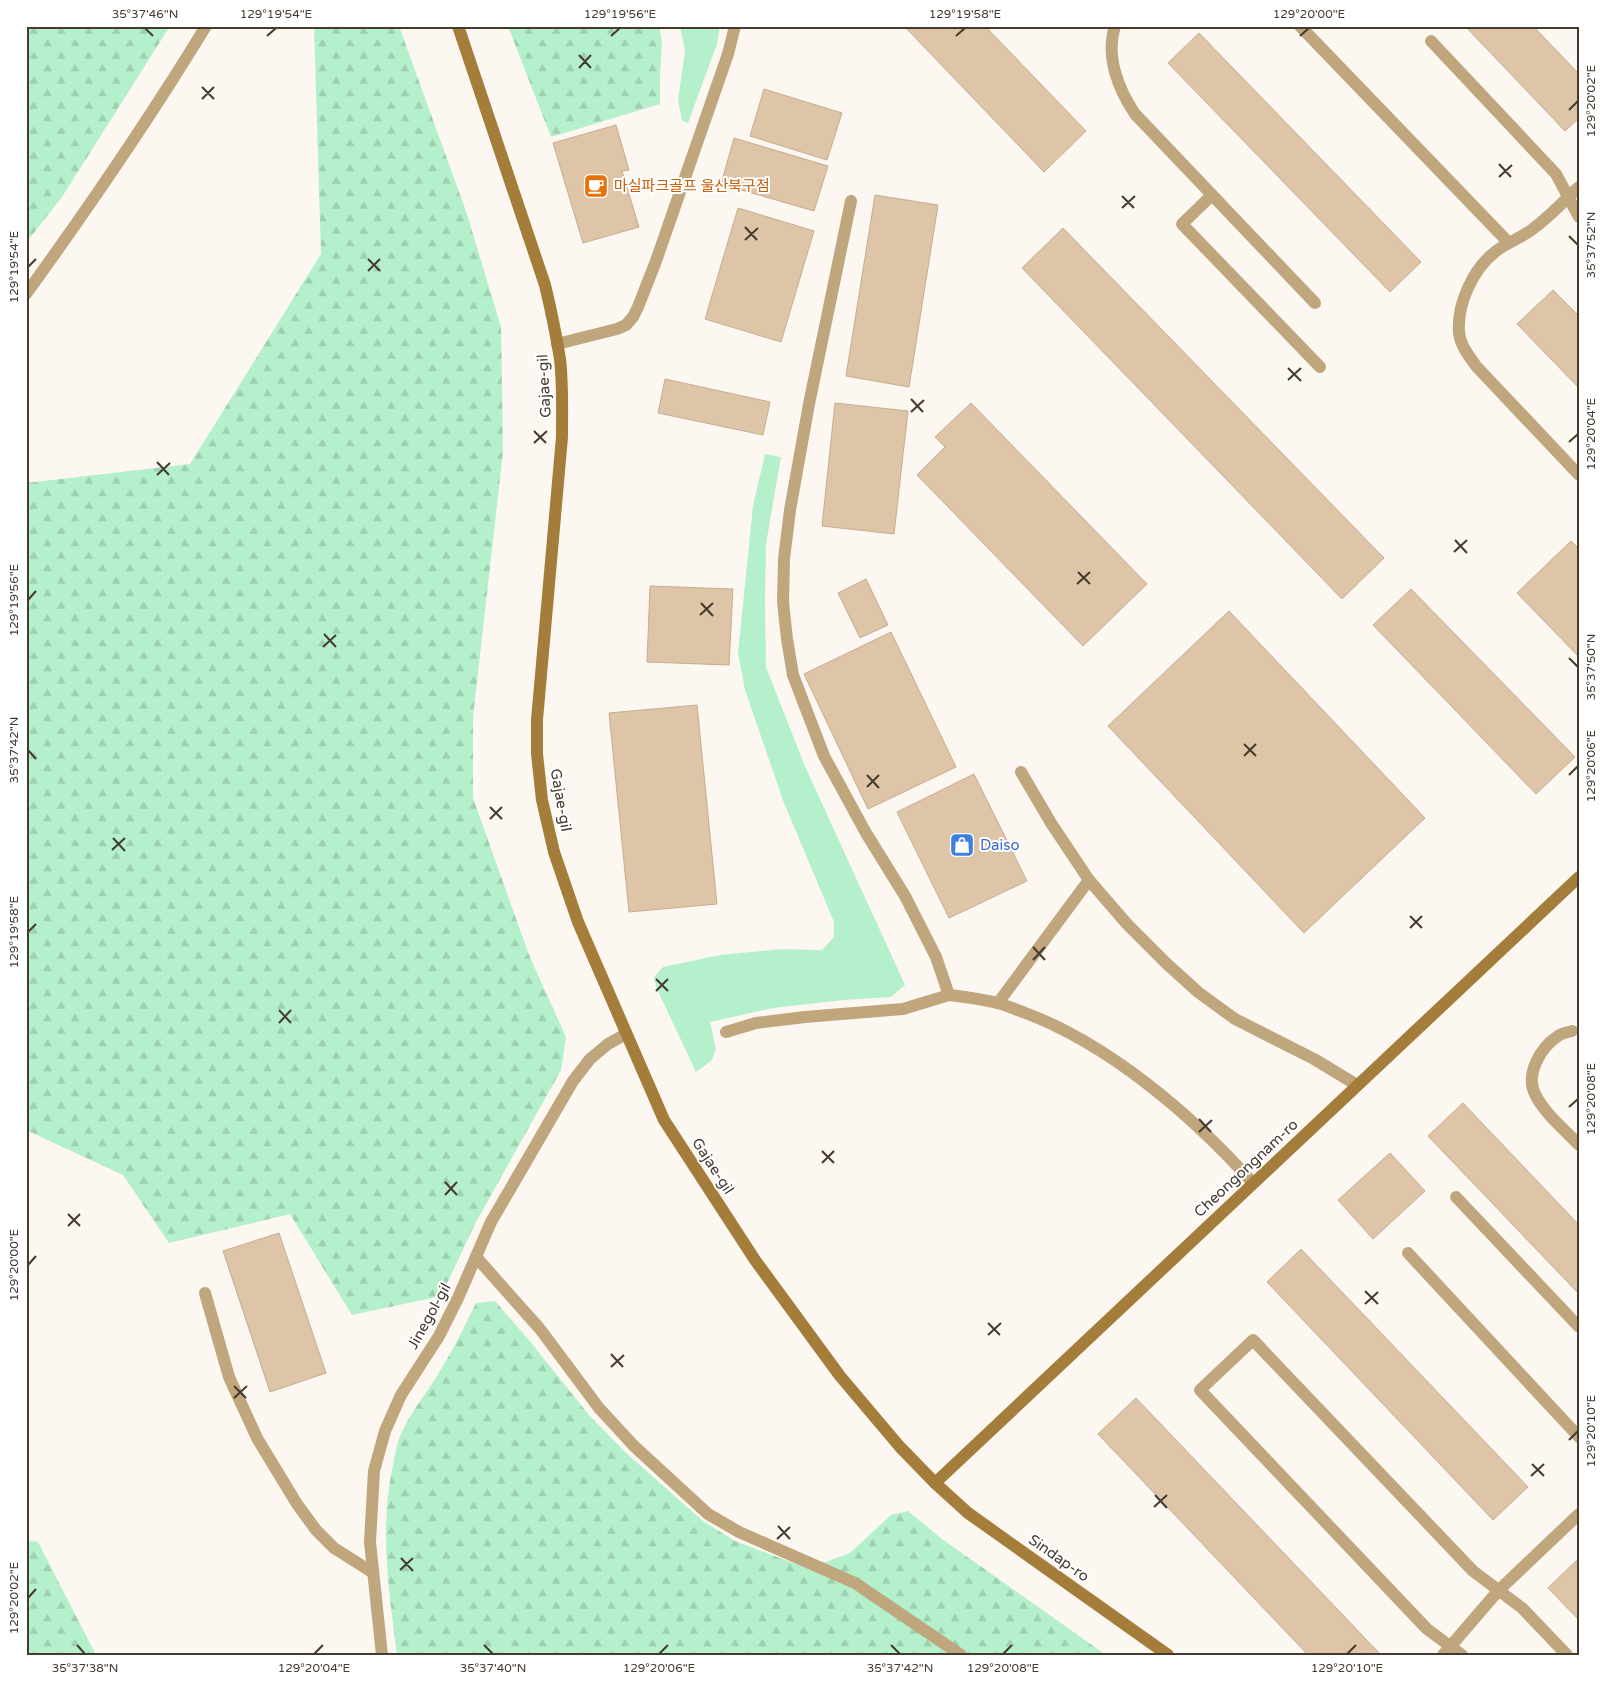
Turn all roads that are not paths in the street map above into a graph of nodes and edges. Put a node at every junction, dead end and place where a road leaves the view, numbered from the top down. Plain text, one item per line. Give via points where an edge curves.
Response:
1 (206, 26) edge
2 (458, 26) edge
3 (735, 26) edge
4 (1115, 26) edge
5 (1300, 26) edge
6 (1431, 41) dead end
7 (1579, 186) edge
8 (1212, 196) junction
9 (1568, 197) junction
10 (851, 201) dead end
11 (1579, 217) edge
12 (1509, 243) junction
13 (26, 294) edge
14 (1315, 303) dead end
15 (557, 344) junction
16 (1320, 367) dead end
17 (1579, 475) edge
18 (1021, 772) dead end
19 (1579, 877) edge
20 (1089, 880) junction
21 (948, 994) junction
22 (998, 1003) junction
23 (1572, 1031) dead end
24 (726, 1032) dead end
25 (626, 1034) junction
26 (1357, 1085) junction
27 (1579, 1145) edge
28 (1253, 1183) junction
29 (1456, 1197) dead end
30 (1408, 1254) dead end
31 (477, 1258) junction
32 (205, 1293) dead end
33 (1579, 1327) edge
34 (1579, 1437) edge
35 (935, 1483) junction
36 (1579, 1514) edge
37 (372, 1572) junction
38 (1498, 1591) junction
39 (1452, 1652) edge
40 (382, 1655) edge
41 (962, 1655) edge
42 (1168, 1655) edge
43 (1567, 1655) edge

1 - 13 street via 78,222
2 - 15 street, Gajae-gil via 545,285
3 - 15 street via 662,244 633,317 617,329
4 - 8 street via 1112,56 1123,96 1135,114
5 - 12 street
6 - 9 street via 1556,174
7 - 9 street
8 - 14 street
8 - 16 street via 1182,224
9 - 11 street
9 - 12 street via 1533,229
10 - 21 street via 790,510 783,602 787,640 793,675 824,756 905,896 936,957
12 - 17 street via 1486,259 1477,270 1462,308 1459,333 1464,349 1476,366
15 - 25 street, Gajae-gil via 562,437 543,636 537,754 542,800 566,891
18 - 20 street
19 - 26 street, Cheongongnam-ro
20 - 22 street
20 - 26 street via 1127,924 1198,992 1235,1019 1307,1055
21 - 22 street
21 - 24 street via 903,1009 806,1016 756,1023
22 - 28 street via 1048,1021 1093,1046 1136,1076 1215,1142
23 - 27 street via 1547,1045 1532,1076 1534,1093
25 - 31 street, Jinegol-gil via 590,1059 573,1081 492,1222
25 - 35 street, Gajae-gil via 664,1120 755,1260 840,1376 900,1448
26 - 28 street, Cheongongnam-ro
28 - 35 street, Cheongongnam-ro
29 - 33 street
30 - 34 street
31 - 37 street, Jinegol-gil via 439,1336 401,1396 385,1431 374,1471 370,1542
31 - 41 street via 540,1329 599,1408 634,1446 708,1514 739,1532 856,1583
32 - 37 street via 229,1377 256,1438 316,1530 334,1548
35 - 42 street, Sindap-ro via 968,1513
36 - 38 street
37 - 40 street, Jinegol-gil
38 - 39 street
38 - 39 street via 1473,1571 1252,1340 1200,1390
38 - 43 street via 1522,1608

